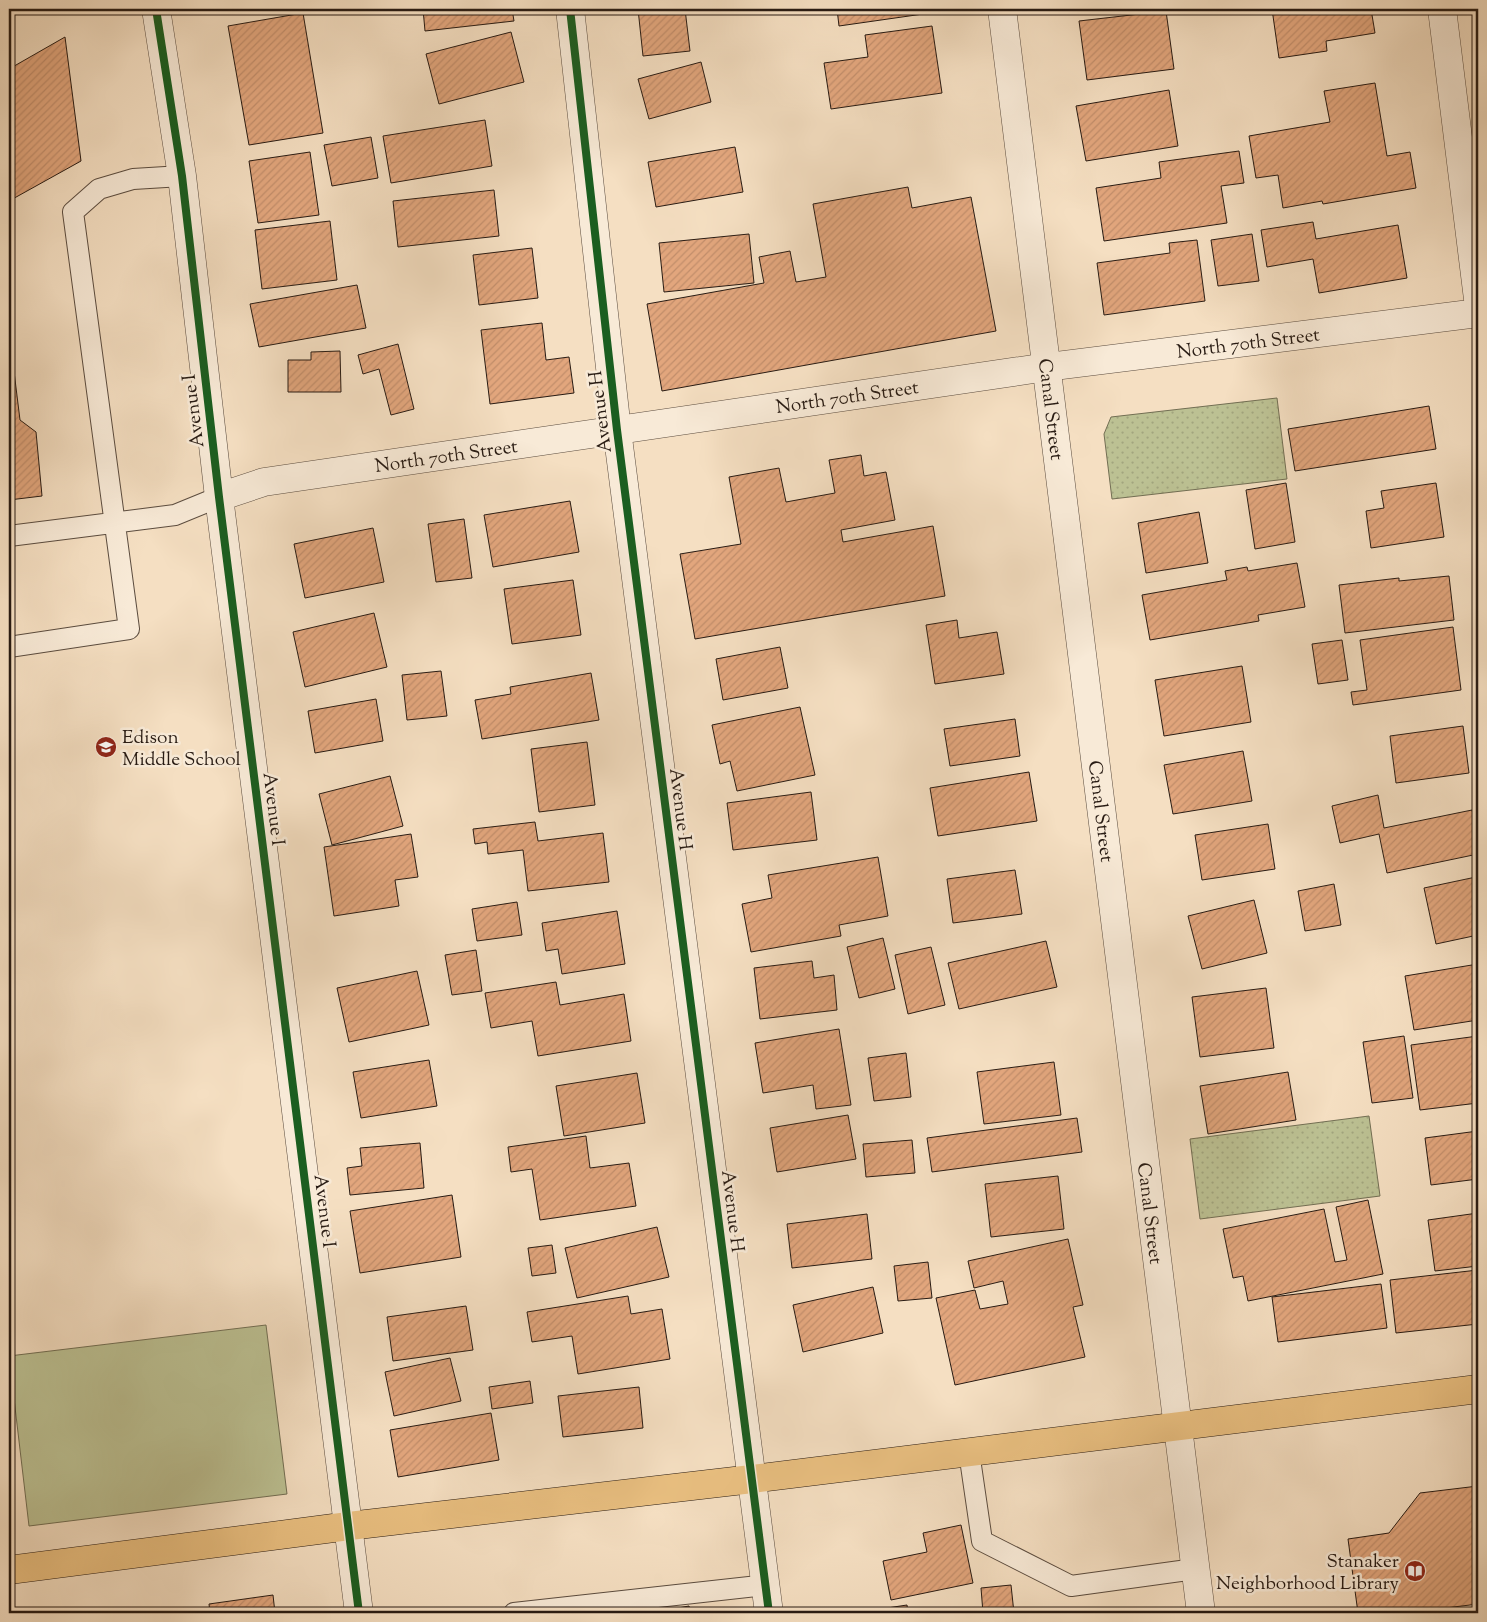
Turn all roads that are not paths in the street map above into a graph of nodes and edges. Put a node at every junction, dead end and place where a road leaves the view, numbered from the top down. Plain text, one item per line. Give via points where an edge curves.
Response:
1 (156, 9) edge
2 (570, 9) edge
3 (1002, 9) edge
4 (1442, 9) edge
5 (182, 176) junction
6 (1478, 299) edge
7 (1478, 314) edge
8 (1047, 367) junction
9 (617, 430) junction
10 (219, 497) junction
11 (115, 524) junction
12 (9, 536) edge
13 (9, 647) edge
14 (1478, 1389) edge
15 (1178, 1426) junction
16 (969, 1452) junction
17 (752, 1479) junction
18 (349, 1526) junction
19 (1195, 1569) junction
20 (9, 1570) edge
21 (766, 1585) junction
22 (359, 1613) edge
23 (514, 1613) edge
24 (770, 1613) edge
25 (1201, 1613) edge

1 - 5 street, Avenue I
2 - 9 street, Avenue H
3 - 8 street, Canal Street
4 - 6 street
5 - 10 street, Avenue I
5 - 11 lane via 133,179 99,189 73,212
7 - 8 street, North 70th Street
8 - 9 street, North 70th Street
8 - 15 street, Canal Street
9 - 10 street, North 70th Street via 264,482
9 - 17 street, Avenue H
10 - 11 lane via 175,515
10 - 18 street, Avenue I
11 - 12 lane
11 - 13 lane via 129,629
14 - 15 main road
15 - 16 main road
15 - 19 street, Canal Street
16 - 17 main road
16 - 19 lane via 982,1541 1071,1586
17 - 18 main road
17 - 21 street, Avenue H
18 - 20 main road
18 - 22 street, Avenue I
19 - 25 street, Canal Street
21 - 23 lane
21 - 24 street, Avenue H

